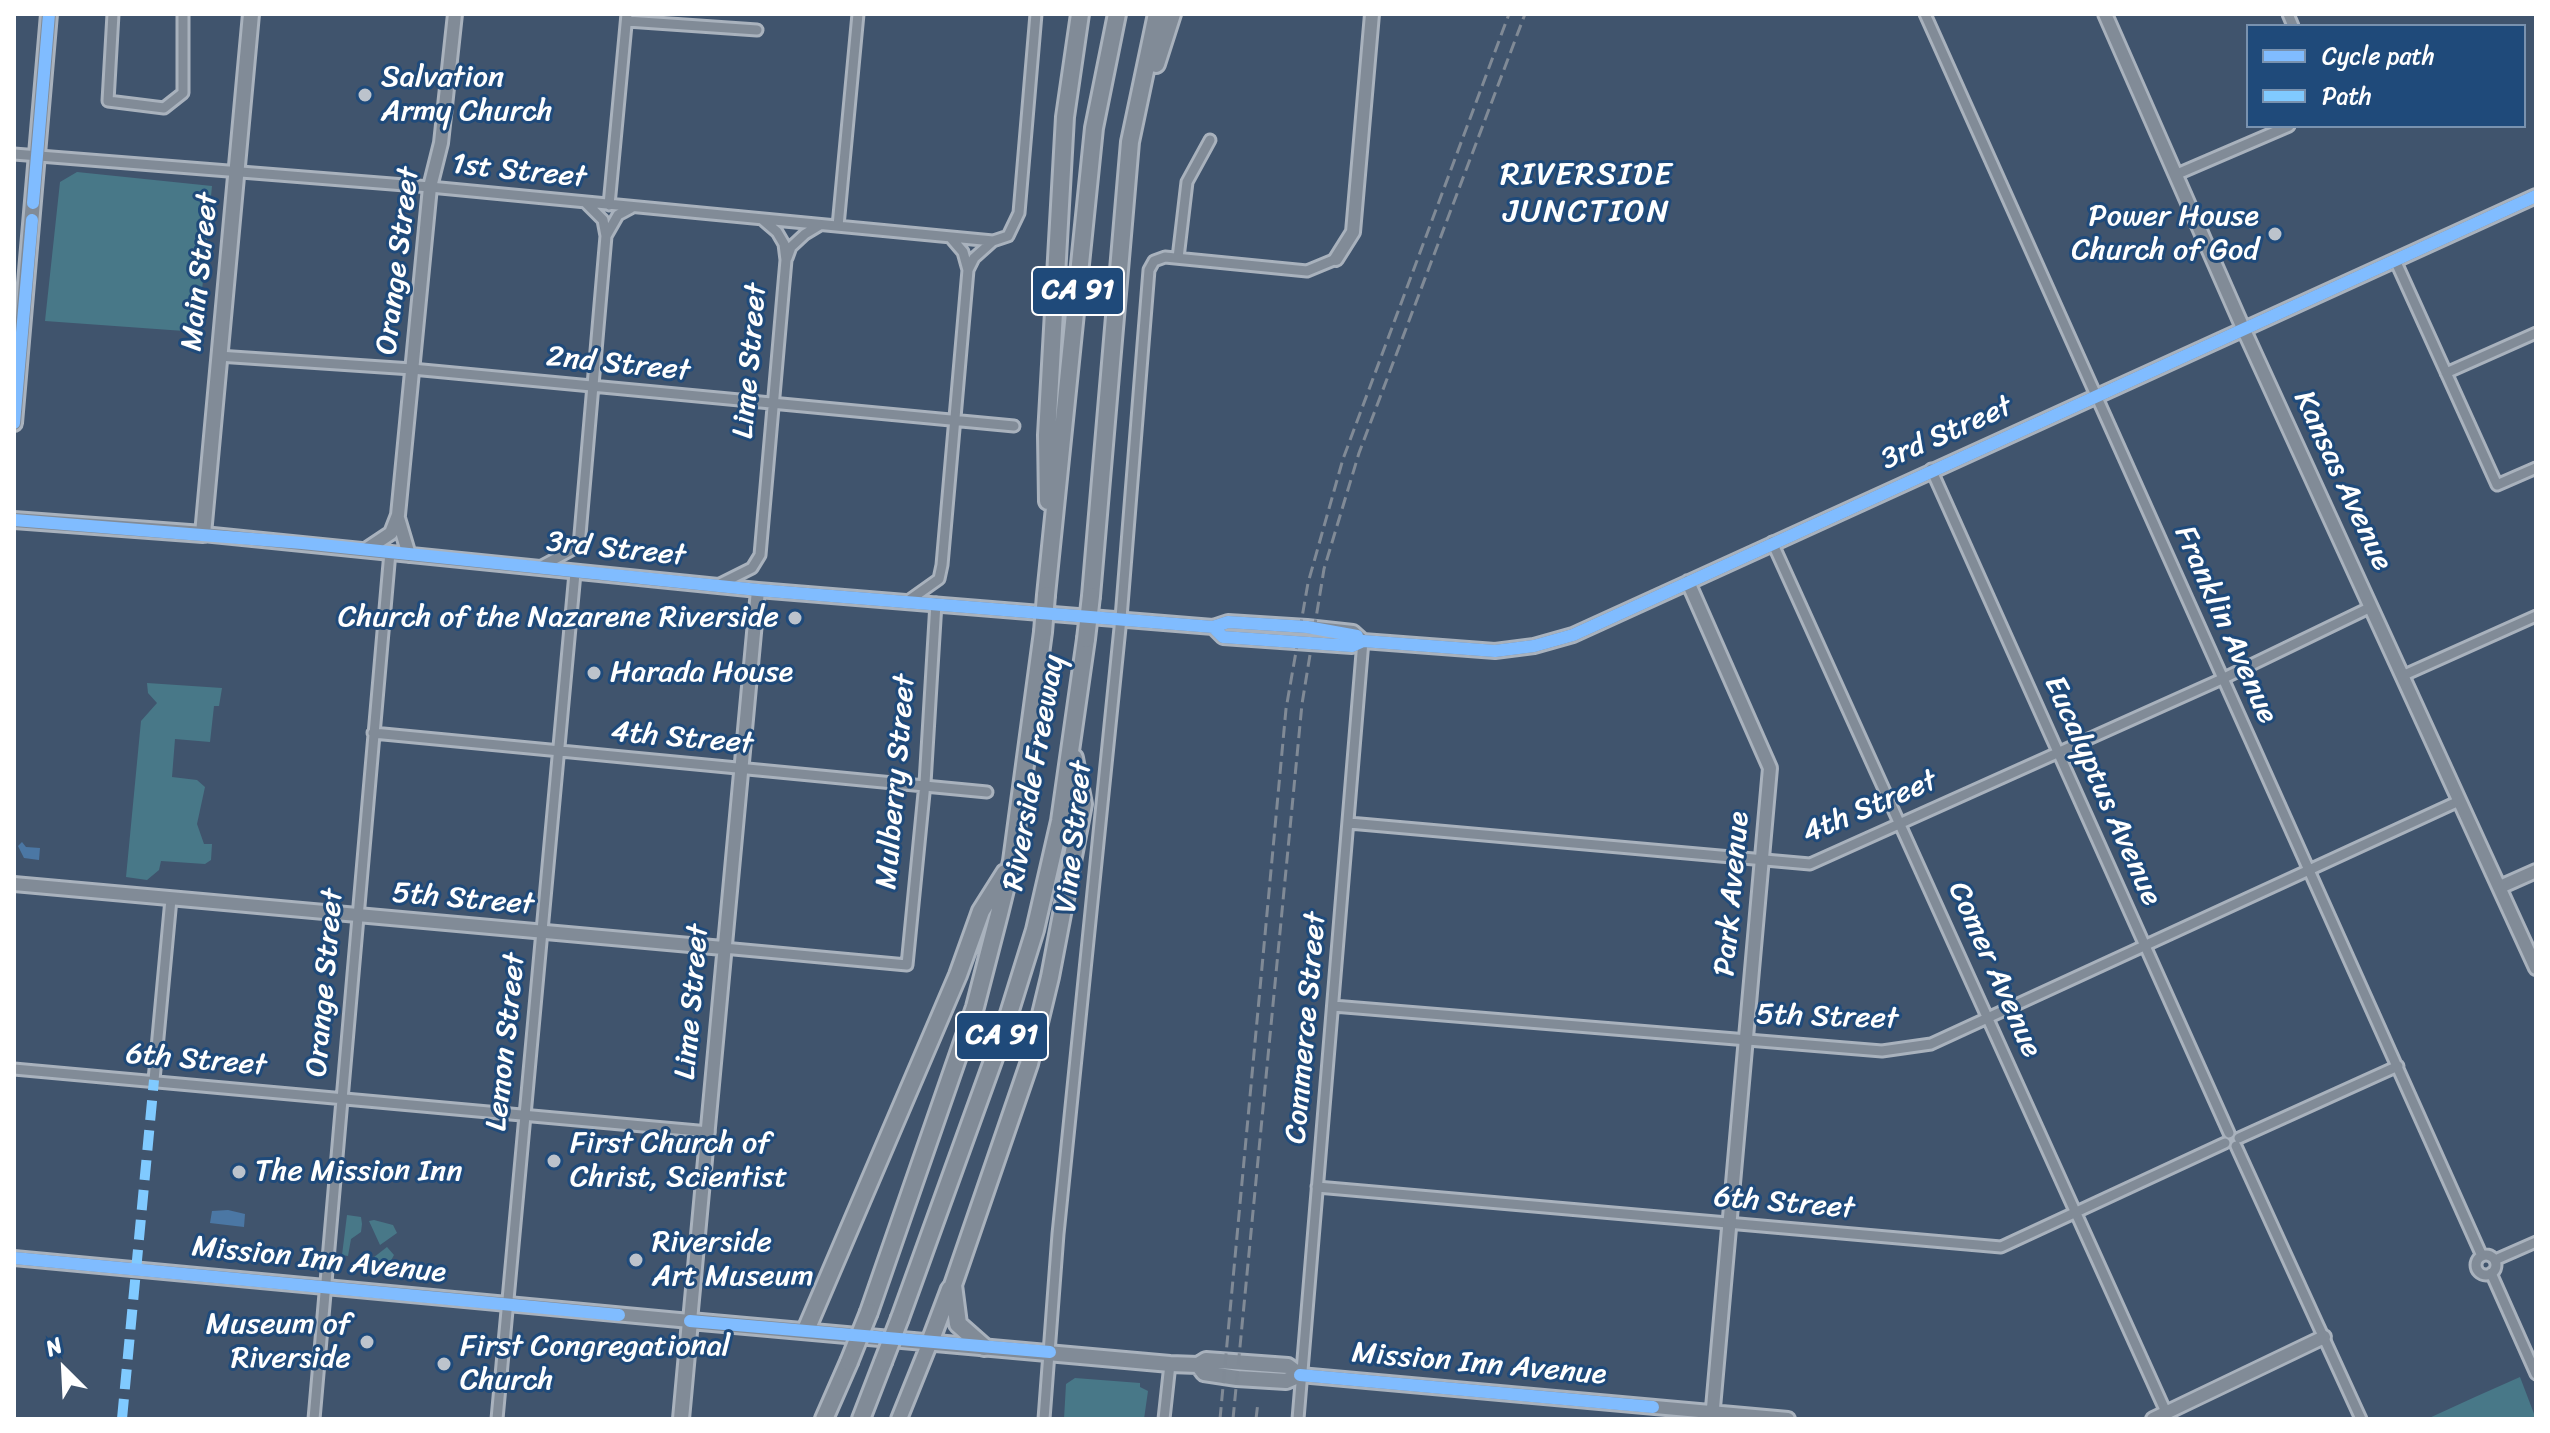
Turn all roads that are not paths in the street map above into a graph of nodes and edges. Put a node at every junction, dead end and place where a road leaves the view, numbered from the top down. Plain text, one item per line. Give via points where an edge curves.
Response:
1 (49, 14) edge
2 (113, 14) edge
3 (183, 14) edge
4 (251, 14) edge
5 (455, 14) edge
6 (858, 14) edge
7 (1036, 14) edge
8 (1080, 14) edge
9 (1117, 14) edge
10 (1157, 14) edge
11 (1172, 14) edge
12 (1372, 14) edge
13 (1925, 14) edge
14 (2105, 14) edge
15 (627, 18) edge
16 (757, 30) dead end
17 (2284, 128) edge
18 (1210, 140) dead end
19 (1130, 142) junction
20 (14, 154) edge
21 (37, 157) junction
22 (238, 173) junction
23 (2175, 175) junction
24 (430, 187) junction
25 (2536, 196) edge
26 (584, 202) junction
27 (609, 205) junction
28 (633, 207) junction
29 (763, 220) junction
30 (820, 225) junction
31 (838, 226) junction
32 (606, 236) junction
33 (951, 238) junction
34 (993, 241) junction
35 (1178, 258) junction
36 (1336, 259) joint
37 (786, 260) junction
38 (2395, 260) junction
39 (968, 270) junction
40 (2243, 328) junction
41 (2536, 333) edge
42 (18, 336) edge
43 (218, 356) junction
44 (412, 369) junction
45 (2446, 373) junction
46 (593, 387) junction
47 (2095, 396) junction
48 (772, 404) junction
49 (954, 419) junction
50 (14, 423) edge
51 (1014, 426) dead end
52 (2536, 468) edge
53 (1931, 469) junction
54 (398, 515) junction
55 (14, 520) edge
56 (203, 534) junction
57 (1772, 542) junction
58 (364, 550) junction
59 (390, 552) junction
60 (409, 555) junction
61 (538, 568) junction
62 (1049, 570) junction
63 (575, 573) junction
64 (1688, 582) junction
65 (716, 586) junction
66 (758, 590) junction
67 (908, 601) junction
68 (936, 603) junction
69 (2371, 607) junction
70 (2536, 616) edge
71 (1121, 618) junction
72 (1363, 641) junction
73 (2402, 676) junction
74 (2222, 679) junction
75 (373, 733) junction
76 (1071, 745) junction
77 (2058, 751) junction
78 (558, 752) junction
79 (739, 768) junction
80 (925, 783) junction
81 (987, 792) dead end
82 (2459, 801) junction
83 (1349, 823) junction
84 (1900, 824) junction
85 (1763, 860) junction
86 (1012, 861) junction
87 (2310, 871) junction
88 (2536, 871) edge
89 (14, 884) edge
90 (2500, 887) junction
91 (171, 899) junction
92 (357, 916) junction
93 (542, 934) junction
94 (2145, 945) junction
95 (723, 948) junction
96 (907, 965) joint
97 (2536, 968) edge
98 (1333, 1006) junction
99 (1988, 1018) junction
100 (1746, 1042) junction
101 (2398, 1066) junction
102 (14, 1069) edge
103 (154, 1080) junction
104 (342, 1097) junction
105 (525, 1114) junction
106 (709, 1132) junction
107 (2229, 1133) junction
108 (2238, 1142) junction
109 (2225, 1143) junction
110 (1317, 1187) junction
111 (2075, 1213) junction
112 (1730, 1223) junction
113 (2536, 1242) edge
114 (2482, 1256) junction
115 (14, 1258) edge
116 (2495, 1260) junction
117 (2491, 1273) junction
118 (953, 1285) junction
119 (325, 1287) junction
120 (508, 1306) junction
121 (690, 1321) junction
122 (806, 1330) junction
123 (2324, 1337) junction
124 (930, 1342) junction
125 (984, 1347) junction
126 (1050, 1352) junction
127 (1170, 1364) junction
128 (2536, 1374) edge
129 (1300, 1375) junction
130 (2168, 1415) edge
131 (1712, 1416) edge
132 (314, 1419) edge
133 (497, 1419) edge
134 (681, 1419) edge
135 (824, 1419) edge
136 (861, 1419) edge
137 (899, 1419) edge
138 (1044, 1419) edge
139 (1164, 1419) edge
140 (1298, 1419) edge
141 (1788, 1419) edge
142 (2153, 1419) edge
143 (2361, 1419) edge

1 - 21 main road
2 - 3 street via 108,101 164,108 183,93
4 - 22 main road, Main Street
5 - 24 main road, Orange Street via 441,143
6 - 31 street
7 - 34 street via 1019,213 1008,236
8 - 62 highway via 1065,117 1047,435
9 - 62 highway, Riverside Freeway / CA 91 via 1094,128
10 - 19 highway, Riverside Freeway / CA 91
11 - 19 highway
12 - 36 main road via 1353,232
13 - 47 street, Franklin Avenue
14 - 23 main road, Kansas Avenue
15 - 16 street
15 - 27 street
17 - 23 street
18 - 35 street via 1187,182
19 - 76 highway, Riverside Freeway / CA 91, bridge via 1091,596
20 - 21 street, 1st Street
21 - 22 street, 1st Street
21 - 42 main road
22 - 24 street, 1st Street
22 - 43 main road, Main Street
23 - 40 main road, Kansas Avenue
24 - 26 street, 1st Street
24 - 44 main road, Orange Street
25 - 38 main road, 3rd Street
26 - 27 street, 1st Street
26 - 32 street via 603,220
27 - 28 street, 1st Street
28 - 29 street, 1st Street
28 - 32 street via 618,215
29 - 30 street, 1st Street
29 - 37 street via 777,232
30 - 31 street, 1st Street
30 - 37 street via 791,247
31 - 33 street, 1st Street
32 - 46 street
33 - 34 street, 1st Street
33 - 39 street via 963,252
34 - 39 street
35 - 36 street via 1307,271
35 - 71 street, Vine Street via 1154,261 1149,270
37 - 48 street, Lime Street
38 - 40 main road, 3rd Street
38 - 45 street
39 - 49 street
40 - 47 main road, 3rd Street
40 - 69 main road, Kansas Avenue
41 - 45 street
42 - 50 main road
43 - 44 street, 2nd Street
43 - 56 main road, Main Street
44 - 46 street, 2nd Street
44 - 54 main road, Orange Street
45 - 52 street via 2497,485
46 - 48 street, 2nd Street
46 - 61 street via 579,546
47 - 53 main road, 3rd Street
47 - 74 street, Franklin Avenue
48 - 49 street, 2nd Street
48 - 65 street, Lime Street via 760,555 752,568
49 - 51 street, 2nd Street
49 - 67 street via 939,579
53 - 57 main road, 3rd Street
53 - 77 street, Eucalyptus Avenue
54 - 58 main road via 391,533
54 - 60 main road, Orange Street
55 - 56 main road, 3rd Street
56 - 58 main road, 3rd Street
57 - 64 main road, 3rd Street
57 - 84 street, Comer Avenue
58 - 59 main road, 3rd Street
59 - 60 main road, 3rd Street
59 - 75 street, Orange Street
60 - 61 main road, 3rd Street
61 - 63 main road, 3rd Street
62 - 86 highway, Riverside Freeway / CA 91, bridge
63 - 65 main road, 3rd Street
63 - 78 street, Lemon Street
64 - 72 main road, 3rd Street via 1573,635 1534,646 1495,651
64 - 85 main road, Park Avenue via 1770,768
65 - 66 main road, 3rd Street
66 - 67 main road, 3rd Street
66 - 79 main road, Lime Street
67 - 68 main road, 3rd Street
68 - 71 main road, 3rd Street
68 - 80 street, Mulberry Street
69 - 73 main road, Kansas Avenue
69 - 74 street, 4th Street
70 - 73 street
71 - 72 main road, 3rd Street via 1213,627 1228,622 1307,627 1353,632
71 - 126 street, Vine Street
72 - 83 street, Commerce Street
73 - 82 main road, Kansas Avenue
74 - 77 street, 4th Street
74 - 87 street, Franklin Avenue
75 - 78 street, 4th Street
75 - 92 street, Orange Street
76 - 118 highway via 1083,804 1050,977 1029,1064
76 - 136 highway, Riverside Freeway / CA 91, bridge via 1035,930 1002,1036
77 - 84 street, 4th Street
77 - 94 street, Eucalyptus Avenue
78 - 79 street, 4th Street
78 - 93 street, Lemon Street
79 - 80 street, 4th Street
79 - 95 main road, Lime Street
80 - 81 street, 4th Street
80 - 96 street, Mulberry Street
82 - 87 street, 5th Street
82 - 90 main road, Kansas Avenue
83 - 85 street, 4th Street
83 - 98 street, Commerce Street
84 - 85 street, 4th Street via 1810,864
84 - 99 street, Comer Avenue
85 - 100 main road, Park Avenue
86 - 122 highway via 981,911
86 - 135 highway, Riverside Freeway / CA 91, bridge via 975,1007 869,1312
87 - 94 street, 5th Street
87 - 101 street, Franklin Avenue
88 - 90 main road
89 - 91 main road, 5th Street
90 - 97 main road, Kansas Avenue
91 - 92 main road, 5th Street
91 - 103 street
92 - 93 main road, 5th Street
92 - 104 street, Orange Street
93 - 95 main road, 5th Street
93 - 105 street, Lemon Street
94 - 99 street, 5th Street
94 - 107 street, Eucalyptus Avenue
95 - 96 street, 5th Street
95 - 106 main road, Lime Street
98 - 100 street, 5th Street
98 - 110 street, Commerce Street
99 - 100 street, 5th Street via 1931,1044 1882,1051
99 - 111 street, Comer Avenue
100 - 112 main road, Park Avenue
101 - 108 street
101 - 114 street, Franklin Avenue
102 - 103 street, 6th Street
103 - 104 street, 6th Street
104 - 105 street, 6th Street
104 - 119 street, Orange Street
105 - 106 street, 6th Street
105 - 120 street, Lemon Street
106 - 121 main road, Lime Street
107 - 108 street
107 - 109 street
108 - 109 street
108 - 123 street
109 - 111 street, 6th Street
110 - 112 street, 6th Street
110 - 129 street, Commerce Street
111 - 112 street, 6th Street via 2001,1247
111 - 130 street, Comer Avenue
112 - 131 main road, Park Avenue
113 - 116 street
114 - 116 street
114 - 117 street via 2477,1269
115 - 119 main road, Mission Inn Avenue
116 - 117 street
117 - 128 street
118 - 124 highway
118 - 125 highway via 958,1324
119 - 120 main road, Mission Inn Avenue
119 - 132 street, Orange Street
120 - 121 main road, Mission Inn Avenue
120 - 133 street, Lemon Street
121 - 122 main road, Mission Inn Avenue
121 - 134 main road, Lime Street
122 - 124 main road, Mission Inn Avenue
123 - 130 main road
123 - 143 street
124 - 125 main road, Mission Inn Avenue
124 - 137 main road
125 - 126 main road, Mission Inn Avenue
126 - 127 main road, Mission Inn Avenue
126 - 138 street, Vine Street
127 - 129 main road, Mission Inn Avenue via 1198,1365 1206,1360 1288,1366
127 - 139 street
129 - 131 main road, Mission Inn Avenue
129 - 140 street, Commerce Street
130 - 142 main road
131 - 141 main road, Mission Inn Avenue

